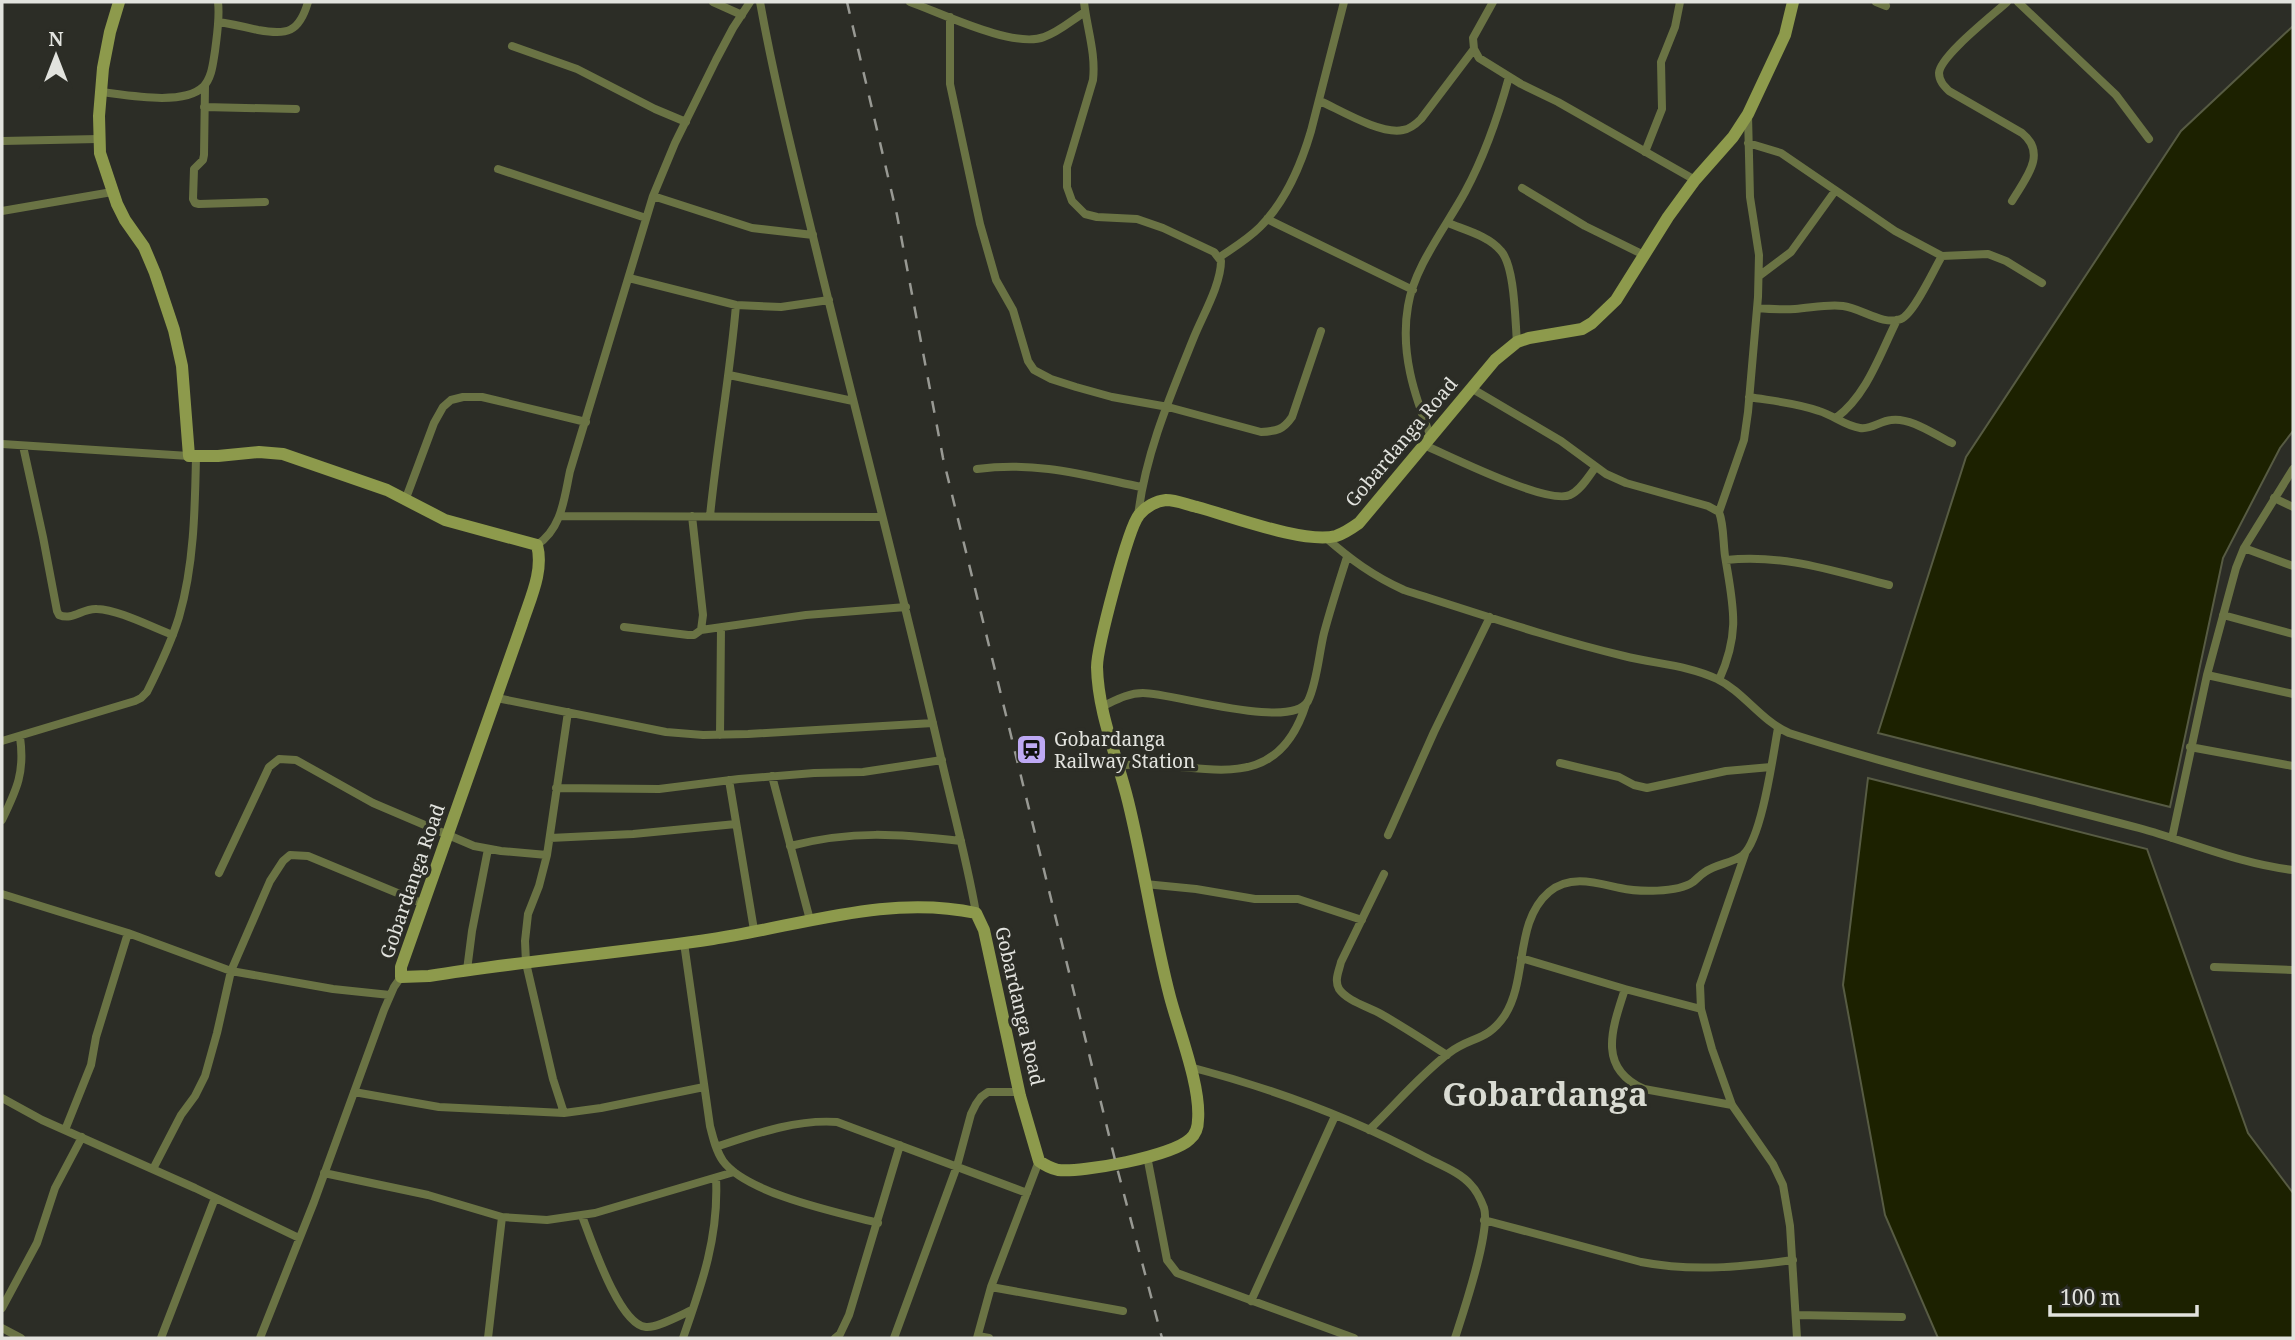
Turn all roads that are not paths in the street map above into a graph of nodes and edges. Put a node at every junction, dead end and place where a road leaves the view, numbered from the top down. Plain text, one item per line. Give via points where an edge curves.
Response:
1 (119, 2) edge
2 (218, 2) edge
3 (308, 2) edge
4 (713, 2) edge
5 (750, 2) edge
6 (760, 2) edge
7 (910, 2) edge
8 (1084, 2) edge
9 (1345, 2) edge
10 (1493, 2) edge
11 (1680, 2) edge
12 (1793, 2) edge
13 (1876, 2) edge
14 (2007, 2) edge
15 (2018, 2) edge
16 (1886, 6) dead end
17 (1086, 12) junction
18 (742, 15) junction
19 (950, 17) junction
20 (219, 22) junction
21 (512, 46) dead end
22 (1474, 49) junction
23 (1509, 77) junction
24 (205, 86) junction
25 (101, 93) junction
26 (1320, 101) junction
27 (204, 107) junction
28 (296, 109) dead end
29 (1748, 114) junction
30 (686, 122) junction
31 (98, 139) junction
32 (2149, 139) dead end
33 (2, 141) edge
34 (1748, 143) junction
35 (1645, 152) junction
36 (498, 169) dead end
37 (1695, 180) junction
38 (1522, 188) dead end
39 (1835, 191) junction
40 (112, 192) junction
41 (653, 196) junction
42 (2012, 201) dead end
43 (265, 202) dead end
44 (2, 211) edge
45 (646, 218) junction
46 (1267, 219) junction
47 (1448, 223) junction
48 (813, 235) junction
49 (1644, 255) junction
50 (1942, 256) junction
51 (1220, 257) junction
52 (1759, 276) junction
53 (629, 278) junction
54 (2042, 283) dead end
55 (1413, 290) junction
56 (829, 300) junction
57 (736, 305) junction
58 (1757, 308) junction
59 (1897, 320) junction
60 (1321, 331) dead end
61 (1517, 342) junction
62 (729, 375) junction
63 (1471, 388) junction
64 (1749, 397) junction
65 (853, 401) junction
66 (1168, 407) junction
67 (1836, 418) junction
68 (586, 422) junction
69 (1427, 441) junction
70 (1952, 443) dead end
71 (2, 444) edge
72 (23, 446) junction
73 (192, 456) junction
74 (1595, 468) junction
75 (977, 469) dead end
76 (2293, 469) edge
77 (1141, 487) junction
78 (405, 498) junction
79 (2274, 498) junction
80 (2293, 507) edge
81 (1719, 512) junction
82 (560, 516) junction
83 (692, 516) junction
84 (710, 516) junction
85 (1138, 516) junction
86 (881, 517) junction
87 (1325, 537) junction
88 (537, 545) junction
89 (2244, 548) junction
90 (1347, 557) junction
91 (1726, 559) junction
92 (2293, 566) edge
93 (1889, 585) dead end
94 (906, 607) junction
95 (2223, 615) junction
96 (1490, 617) junction
97 (624, 626) dead end
98 (721, 628) junction
99 (701, 630) junction
100 (2293, 634) edge
101 (173, 635) junction
102 (2207, 675) junction
103 (1719, 680) junction
104 (2293, 694) edge
105 (497, 698) junction
106 (1307, 702) junction
107 (1103, 706) junction
108 (568, 712) junction
109 (933, 723) junction
110 (1778, 728) junction
111 (720, 735) junction
112 (20, 737) junction
113 (2, 741) edge
114 (2190, 747) junction
115 (942, 760) junction
116 (1560, 763) dead end
117 (1118, 766) junction
118 (2293, 766) edge
119 (1771, 767) junction
120 (772, 776) junction
121 (729, 780) junction
122 (556, 788) junction
123 (2, 820) edge
124 (736, 824) junction
125 (448, 833) junction
126 (1388, 835) dead end
127 (550, 838) junction
128 (2172, 838) junction
129 (961, 841) junction
130 (790, 846) junction
131 (488, 849) junction
132 (1745, 854) junction
133 (547, 855) junction
134 (2293, 870) edge
135 (219, 873) dead end
136 (1384, 874) dead end
137 (1145, 884) junction
138 (2, 894) edge
139 (424, 904) junction
140 (976, 913) junction
141 (810, 920) junction
142 (1362, 920) junction
143 (754, 930) junction
144 (128, 933) junction
145 (684, 943) junction
146 (1521, 958) junction
147 (526, 963) junction
148 (2214, 967) dead end
149 (2293, 970) edge
150 (231, 971) junction
151 (467, 971) junction
152 (401, 976) junction
153 (1625, 989) junction
154 (390, 995) junction
155 (1701, 1009) junction
156 (1447, 1055) junction
157 (1190, 1067) junction
158 (704, 1087) junction
159 (1019, 1092) junction
160 (354, 1093) junction
161 (2, 1098) edge
162 (1732, 1105) junction
163 (564, 1113) junction
164 (1335, 1116) junction
165 (65, 1130) junction
166 (1369, 1130) junction
167 (82, 1137) junction
168 (900, 1145) junction
169 (716, 1147) junction
170 (1147, 1156) junction
171 (1039, 1161) junction
172 (957, 1166) junction
173 (153, 1169) junction
174 (734, 1172) junction
175 (324, 1173) junction
176 (716, 1178) junction
177 (1027, 1193) junction
178 (215, 1198) junction
179 (582, 1216) junction
180 (502, 1217) junction
181 (1484, 1220) junction
182 (878, 1223) junction
183 (299, 1238) junction
184 (1793, 1260) junction
185 (991, 1287) junction
186 (1251, 1301) junction
187 (2, 1308) edge
188 (692, 1311) junction
189 (1123, 1311) dead end
190 (1796, 1315) junction
191 (1902, 1317) dead end
192 (2, 1328) edge
193 (978, 1337) edge
194 (21, 1338) edge
195 (161, 1338) edge
196 (260, 1338) edge
197 (488, 1338) edge
198 (683, 1338) edge
199 (835, 1338) edge
200 (894, 1338) edge
201 (989, 1338) edge
202 (1354, 1338) edge
203 (1455, 1338) edge
204 (1797, 1338) edge

1 - 25 main road via 106,47
2 - 20 street
3 - 20 street via 299,23 287,32
4 - 18 street
5 - 18 street
6 - 48 street
7 - 19 street
8 - 17 street
9 - 26 street
10 - 22 street via 1473,38
11 - 35 street via 1661,62 1662,109
12 - 29 main road, Gobardanga Road via 1785,35
13 - 16 street
14 - 42 street via 1944,59 1939,75 1958,98 2029,138 2034,163
15 - 32 street via 2116,95
17 - 19 street via 1032,40
17 - 51 street via 1094,67 1067,167 1073,201 1085,214 1137,219
18 - 30 street
19 - 66 street via 950,83 980,224 989,262 1013,310 1028,361 1051,379
20 - 24 street via 213,66
21 - 30 street via 577,69
22 - 23 street via 1479,58
22 - 26 street via 1421,119 1403,131 1375,126
23 - 35 street
23 - 47 street via 1485,151
24 - 25 street via 168,97
24 - 27 street
25 - 31 main road
26 - 46 street via 1305,152
27 - 28 street
27 - 43 street via 204,155 193,173 195,203
29 - 34 street
29 - 37 main road, Gobardanga Road
30 - 41 street
31 - 33 street
31 - 40 main road
34 - 39 street via 1782,153
34 - 52 street
35 - 37 street
36 - 45 street
37 - 49 main road, Gobardanga Road
38 - 49 street
39 - 50 street
39 - 52 street via 1791,253
40 - 44 street
40 - 73 main road via 144,247 178,344
41 - 45 street
41 - 48 street via 752,228
45 - 53 street
46 - 51 street
46 - 55 street
47 - 55 street
47 - 61 street via 1486,239 1502,252 1511,280
48 - 56 street
49 - 61 main road, Gobardanga Road via 1621,294 1592,323
50 - 54 street via 1988,254
50 - 59 street via 1908,314
51 - 66 street via 1221,269
52 - 58 street
53 - 57 street
53 - 68 street
55 - 69 street via 1406,323 1408,368
56 - 57 street via 781,307
56 - 65 street
57 - 62 street
58 - 59 street via 1843,306
58 - 64 street
59 - 67 street via 1863,389
60 - 66 street via 1285,427 1261,432
61 - 63 main road, Gobardanga Road
62 - 65 street
62 - 84 street
63 - 69 main road, Gobardanga Road
63 - 74 street via 1561,441
64 - 67 street via 1804,406
64 - 81 street via 1744,440
65 - 86 street
66 - 77 street
67 - 70 street via 1857,428 1899,420
68 - 78 street via 482,397 451,400 434,423
68 - 82 street
69 - 74 street via 1509,482 1554,496 1572,495
69 - 87 main road, Gobardanga Road via 1359,523
71 - 72 street
72 - 73 street
72 - 101 street via 59,615 104,610
73 - 78 main road via 274,452
73 - 101 street via 194,504 188,566
74 - 81 street via 1626,483
75 - 77 street via 1041,466
76 - 79 street
77 - 85 street
78 - 88 main road via 445,520
79 - 80 street
79 - 89 street
81 - 91 street
82 - 83 street
82 - 88 street
83 - 84 street
83 - 99 street
84 - 86 street
85 - 87 main road via 1153,504 1172,501 1258,525
85 - 107 main road via 1098,653
86 - 94 street
87 - 90 street
88 - 105 main road, Gobardanga Road via 536,580
89 - 92 street
89 - 95 street
90 - 96 street via 1404,590
90 - 106 street
91 - 93 street via 1788,560
91 - 103 street via 1735,626
94 - 98 street
94 - 109 street
95 - 100 street
95 - 102 street
96 - 103 street
96 - 126 street
97 - 99 street via 688,635
98 - 99 street
98 - 111 street
101 - 112 street via 141,698
102 - 104 street
102 - 114 street
103 - 110 street
105 - 108 street
105 - 125 main road, Gobardanga Road
106 - 107 street via 1292,712 1267,712 1132,693
106 - 117 street via 1294,735 1258,764 1224,770
107 - 117 main road
108 - 111 street via 666,732
108 - 122 street
109 - 111 street
109 - 115 street
110 - 119 street
110 - 128 street
112 - 113 street
112 - 123 street via 22,775
114 - 118 street
114 - 128 street
115 - 120 street via 863,772
115 - 129 street
116 - 119 street via 1647,788 1726,771
117 - 137 main road
119 - 132 street via 1759,822
120 - 121 street
120 - 130 street
121 - 122 street via 659,789
121 - 124 street
122 - 127 street
124 - 127 street
124 - 143 street
125 - 131 street
125 - 135 street via 373,803 296,760 279,759 269,767
125 - 139 main road, Gobardanga Road
127 - 133 street
128 - 134 street via 2245,861
129 - 130 street via 881,834 825,837
129 - 140 street
130 - 141 street
131 - 133 street
131 - 151 street
132 - 146 street via 1671,888 1631,891 1590,880 1557,886 1547,893 1530,921
132 - 155 street via 1700,985
133 - 147 street via 528,914
136 - 142 street
137 - 142 street via 1255,899 1298,899
137 - 157 main road
138 - 144 street
139 - 150 street via 308,856 290,855 270,881
139 - 152 main road, Gobardanga Road
140 - 141 main road, Gobardanga Road via 902,907
140 - 159 main road, Gobardanga Road via 984,930
141 - 143 main road, Gobardanga Road
142 - 156 street via 1337,977 1340,990
143 - 145 main road, Gobardanga Road
144 - 150 street
144 - 165 street via 91,1065
145 - 147 main road, Gobardanga Road
145 - 158 street
146 - 153 street
146 - 156 street via 1505,1015 1485,1036
147 - 151 main road, Gobardanga Road
147 - 163 street
148 - 149 street
150 - 154 street
150 - 173 street via 205,1076
151 - 152 main road, Gobardanga Road
152 - 154 street
153 - 155 street
153 - 162 street via 1613,1025 1612,1057 1618,1073 1644,1089
154 - 160 street
155 - 162 street
156 - 166 street
157 - 164 street
157 - 170 main road via 1199,1112 1196,1131 1180,1146
158 - 163 street
158 - 169 street
159 - 171 main road, Gobardanga Road
159 - 172 street via 988,1092 981,1097 971,1114
160 - 163 street via 439,1107
160 - 175 street
161 - 165 street
162 - 184 street via 1783,1185
164 - 166 street
164 - 186 street
165 - 167 street
166 - 181 street via 1471,1184 1485,1212
167 - 173 street
167 - 187 street via 55,1188 37,1243
168 - 169 street via 837,1122 816,1122
168 - 172 street
168 - 182 street
169 - 174 street
170 - 171 main road via 1077,1170 1059,1170
170 - 186 street via 1170,1266
171 - 177 street
172 - 177 street
172 - 200 street
173 - 178 street
174 - 176 street
174 - 182 street via 803,1203
175 - 180 street via 428,1195
175 - 183 street
176 - 179 street
176 - 188 street via 716,1224
177 - 185 street
178 - 183 street
178 - 195 street
179 - 180 street via 547,1220
179 - 188 street via 621,1305 635,1324 650,1327
180 - 197 street
181 - 184 street via 1667,1267 1738,1268
181 - 203 street via 1471,1290
182 - 199 street via 849,1315
183 - 196 street
184 - 190 street
185 - 189 street
185 - 193 street
186 - 202 street
188 - 198 street
190 - 191 street
190 - 204 street
192 - 194 street
193 - 201 street

